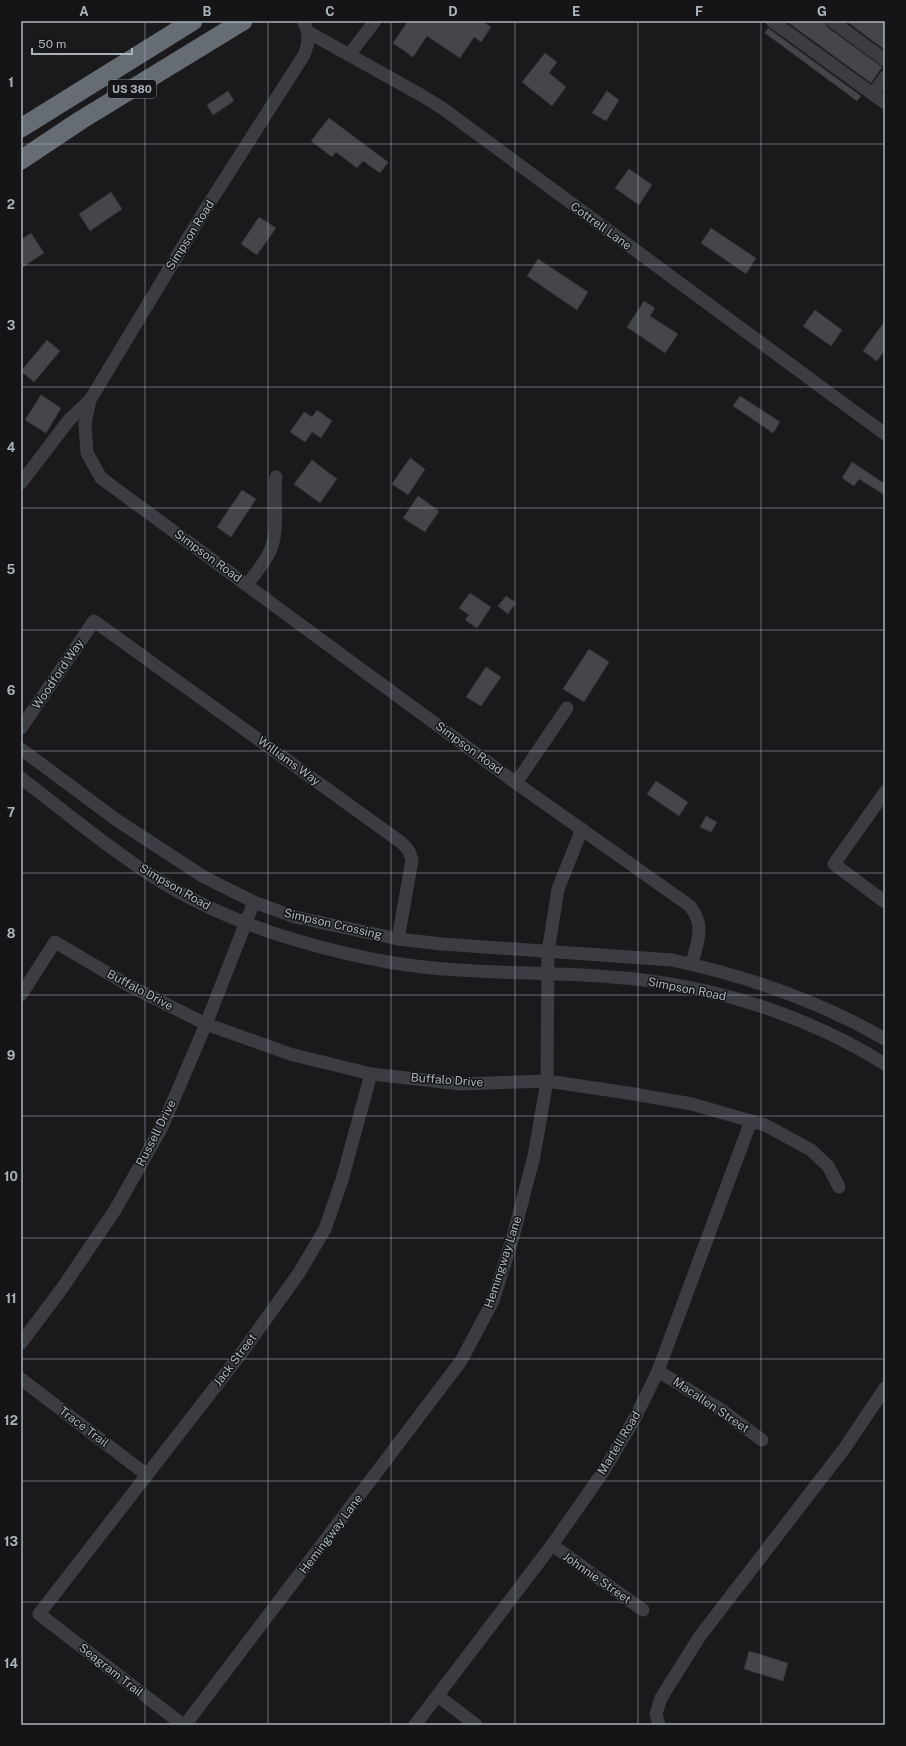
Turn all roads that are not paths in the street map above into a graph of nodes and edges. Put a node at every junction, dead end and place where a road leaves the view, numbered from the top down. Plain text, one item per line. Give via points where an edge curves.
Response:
1 (193, 21) edge
2 (243, 21) edge
3 (375, 21) edge
4 (772, 21) edge
5 (832, 21) edge
6 (306, 27) edge
7 (349, 55) junction
8 (885, 60) edge
9 (885, 77) edge
10 (873, 94) junction
11 (885, 104) edge
12 (21, 128) edge
13 (21, 160) edge
14 (90, 400) junction
15 (885, 434) edge
16 (276, 477) dead end
17 (21, 483) edge
18 (247, 584) junction
19 (94, 621) joint
20 (567, 708) dead end
21 (21, 728) edge
22 (21, 749) edge
23 (21, 778) edge
24 (516, 783) junction
25 (885, 792) edge
26 (582, 829) junction
27 (254, 902) junction
28 (885, 902) edge
29 (246, 923) junction
30 (398, 939) junction
31 (548, 952) junction
32 (692, 964) junction
33 (548, 974) junction
34 (21, 995) edge
35 (206, 1024) junction
36 (885, 1039) edge
37 (885, 1064) edge
38 (371, 1074) junction
39 (547, 1081) junction
40 (751, 1121) junction
41 (839, 1187) dead end
42 (21, 1343) edge
43 (658, 1371) junction
44 (21, 1379) edge
45 (885, 1388) edge
46 (762, 1440) dead end
47 (147, 1475) junction
48 (552, 1545) junction
49 (643, 1610) dead end
50 (39, 1614) joint
51 (438, 1696) junction
52 (184, 1725) edge
53 (415, 1725) edge
54 (476, 1725) edge
55 (659, 1725) edge

1 - 12 highway, US 380
2 - 13 highway, US 380
3 - 7 street
4 - 10 street
5 - 8 street
6 - 7 street, Cottrell Lane
6 - 14 street, Simpson Road via 308,40 304,55 203,213
7 - 15 street, Cottrell Lane via 442,108
9 - 10 street
10 - 11 street
14 - 17 street via 69,420
14 - 18 street, Simpson Road via 85,424 87,453 101,478
16 - 18 street via 274,534 270,551
18 - 24 street, Simpson Road
19 - 21 street, Woodford Way
19 - 30 street, Williams Way via 409,850 412,860
20 - 24 street
22 - 27 street, Simpson Crossing via 118,821 204,877
23 - 29 street, Simpson Road via 152,876 199,902
24 - 26 street, Simpson Road
25 - 28 street via 834,864
26 - 31 street, Hemingway Lane via 558,889
26 - 32 street, Simpson Road via 690,906 697,916 700,928
27 - 29 street, Russell Drive
27 - 30 street, Simpson Crossing via 295,917
29 - 33 street, Simpson Road via 326,948 389,962 441,968
29 - 35 street, Russell Drive
30 - 31 street, Simpson Crossing
31 - 32 street, Simpson Road via 672,960
31 - 33 street, Hemingway Lane
32 - 36 street, Simpson Road via 783,991 825,1008
33 - 37 street, Simpson Road via 612,977 672,984 742,1000 779,1012 837,1037
33 - 39 street, Hemingway Lane
34 - 35 street, Buffalo Drive via 55,942 128,985
35 - 38 street, Buffalo Drive via 290,1054
35 - 42 street, Russell Drive via 162,1127 115,1210
38 - 39 street, Buffalo Drive via 461,1084
38 - 47 street, Jack Street via 342,1180 325,1229 295,1279
39 - 40 street, Buffalo Drive via 692,1104
39 - 52 street, Hemingway Lane via 534,1156 513,1237 493,1301 461,1361
40 - 41 street, Buffalo Drive via 765,1125 811,1150 828,1166
40 - 43 street, Martell Road
43 - 46 street, Macallen Street via 717,1407
43 - 48 street, Martell Road via 635,1418 603,1472
44 - 47 street, Trace Trail
45 - 55 street via 844,1449 700,1636 661,1698 656,1714
47 - 50 street, Jack Street
48 - 49 street, Johnnie Street
48 - 51 street, Martell Road
50 - 52 street, Seagram Trail
51 - 53 street, Martell Road
51 - 54 street

